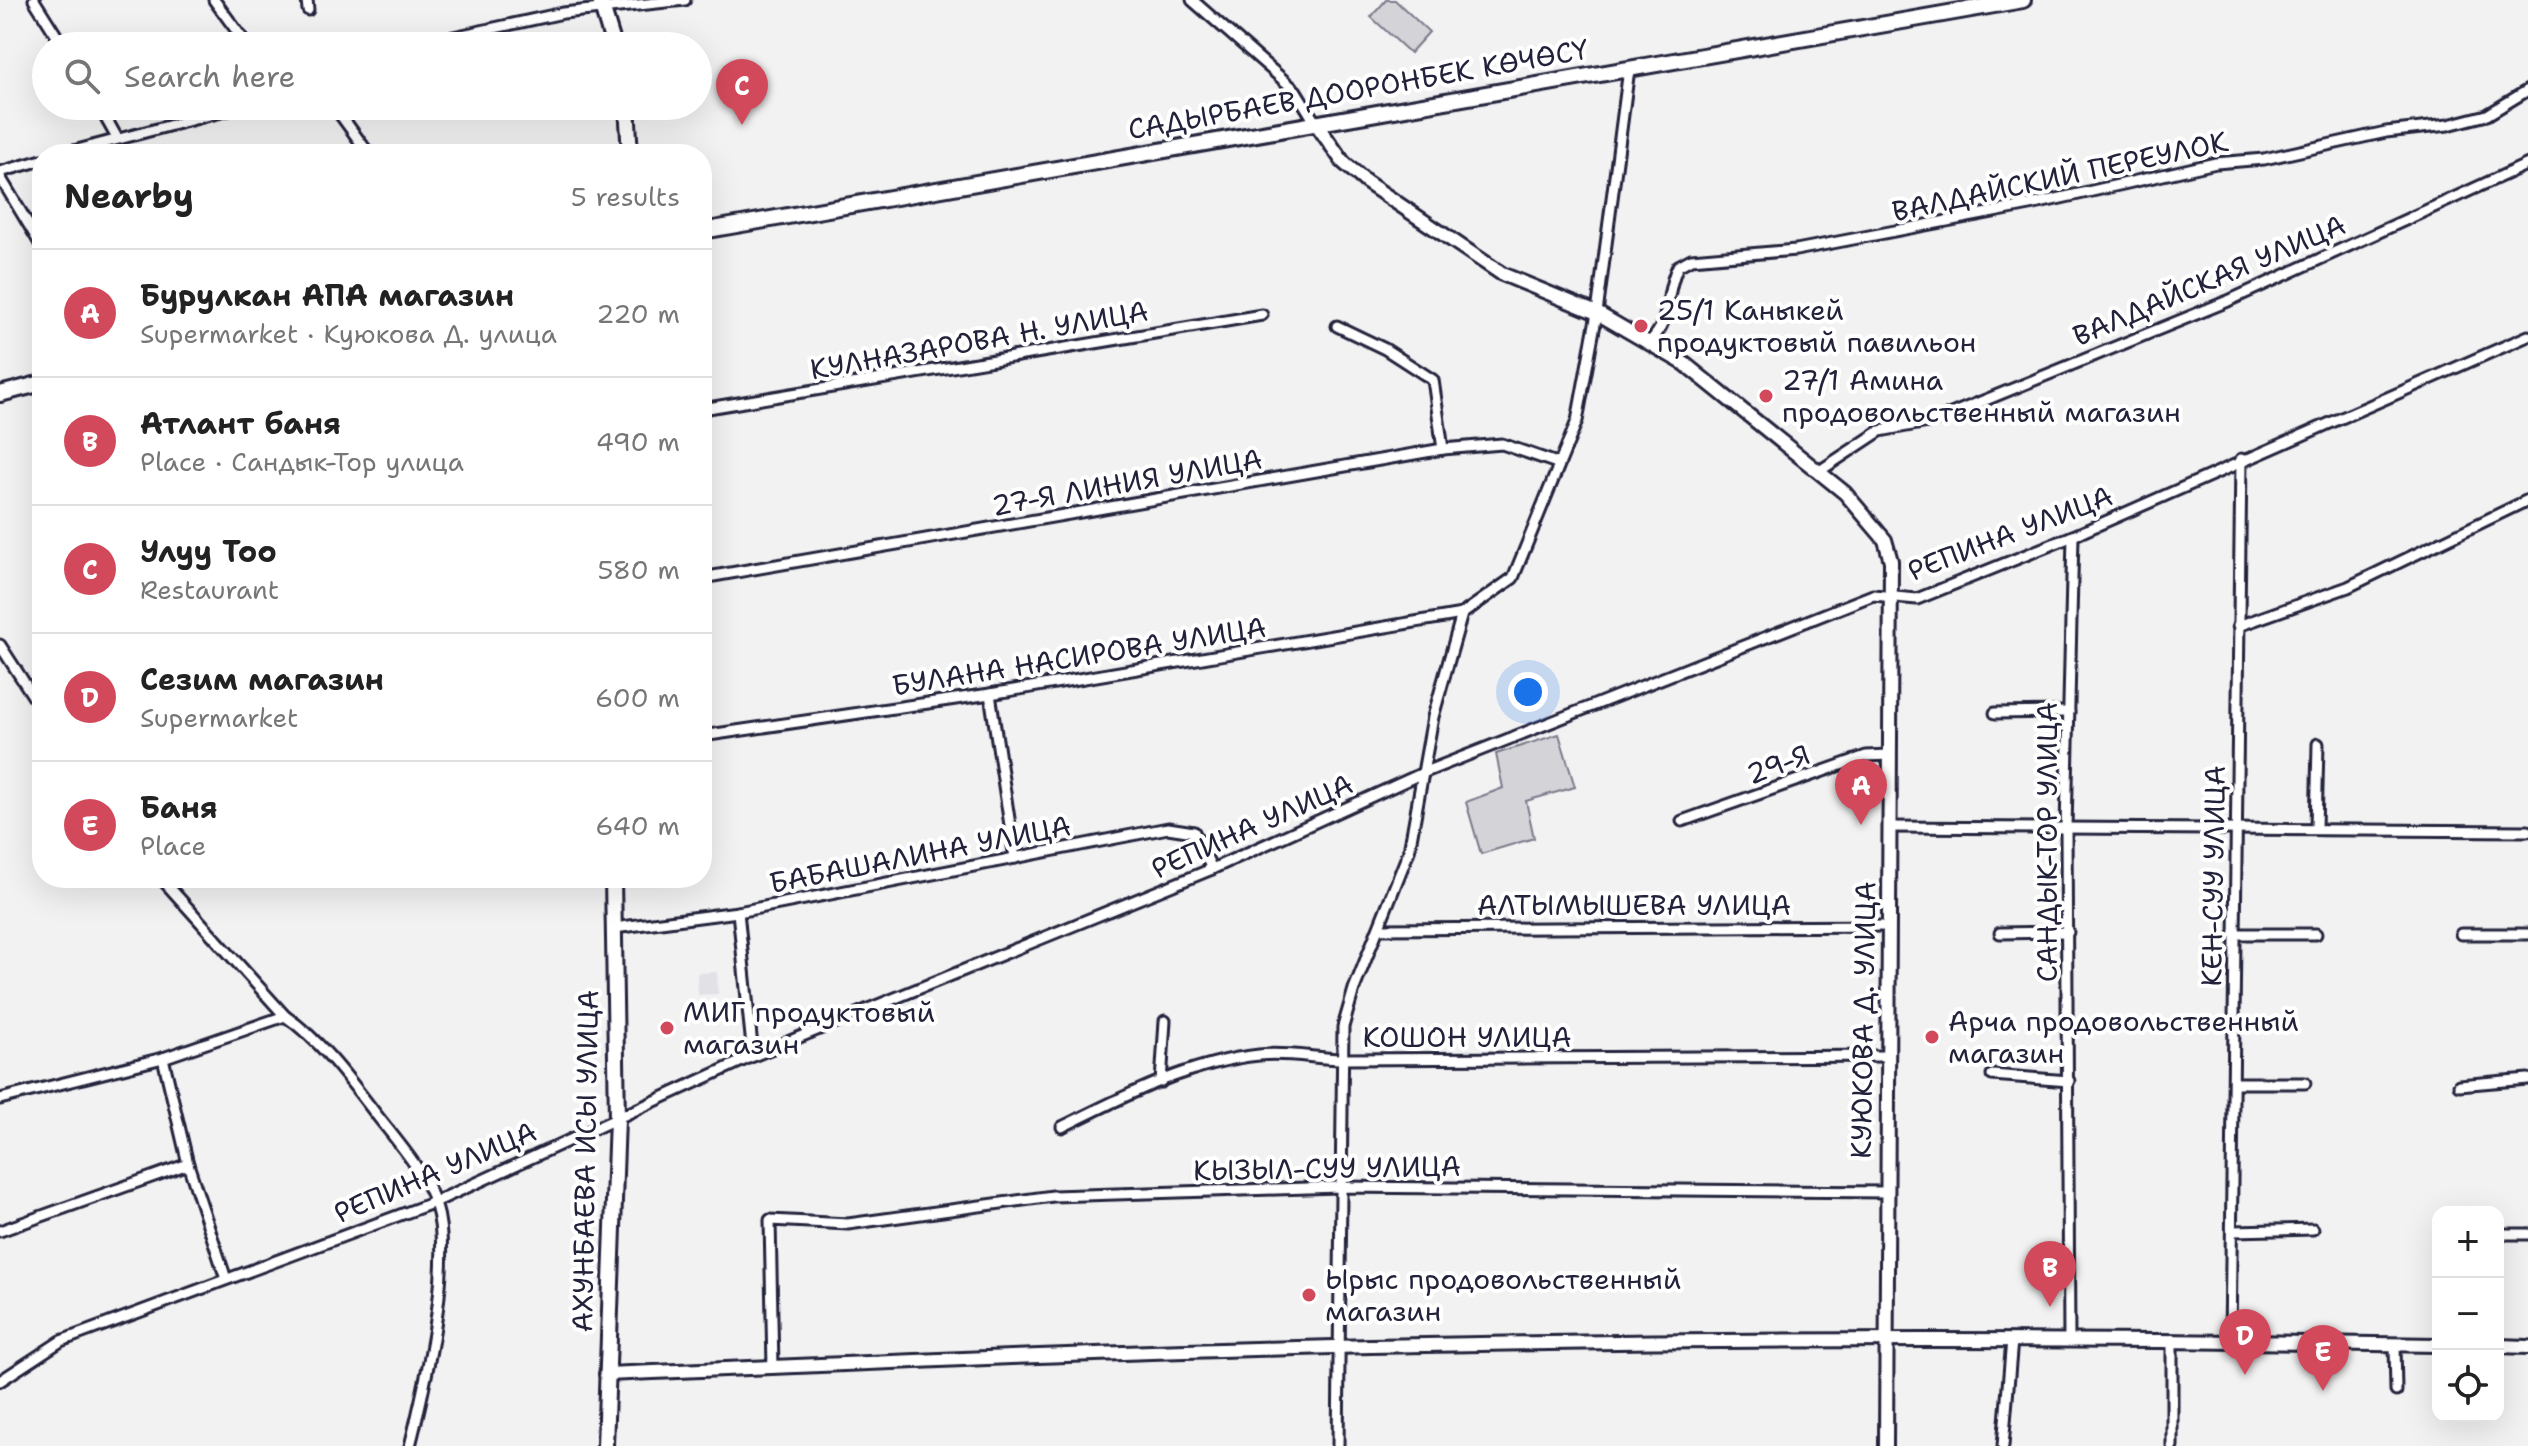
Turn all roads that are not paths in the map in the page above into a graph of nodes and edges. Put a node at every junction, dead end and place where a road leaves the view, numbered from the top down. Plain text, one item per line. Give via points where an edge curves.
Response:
1 (34, 0) edge
2 (214, 0) edge
3 (685, 0) edge
4 (1192, 0) edge
5 (2023, 0) edge
6 (601, 5) edge
7 (54, 32) edge
8 (238, 32) edge
9 (476, 32) edge
10 (610, 32) edge
11 (1629, 69) junction
12 (2528, 90) edge
13 (107, 120) edge
14 (188, 120) edge
15 (344, 120) edge
16 (628, 120) edge
17 (1315, 122) junction
18 (117, 138) junction
19 (96, 144) edge
20 (362, 144) edge
21 (629, 144) edge
22 (32, 164) edge
23 (2528, 164) edge
24 (0, 175) edge
25 (712, 229) edge
26 (32, 230) edge
27 (1597, 313) junction
28 (1262, 315) dead end
29 (1337, 326) dead end
30 (2528, 336) edge
31 (1649, 342) junction
32 (32, 386) edge
33 (0, 394) edge
34 (712, 407) edge
35 (1443, 449) junction
36 (2241, 459) junction
37 (1557, 463) junction
38 (1821, 470) junction
39 (2528, 500) edge
40 (2073, 536) junction
41 (712, 576) edge
42 (1889, 595) junction
43 (1462, 614) junction
44 (2238, 626) junction
45 (0, 645) edge
46 (990, 694) junction
47 (32, 695) edge
48 (2069, 712) junction
49 (1995, 713) dead end
50 (712, 735) edge
51 (2318, 744) dead end
52 (1889, 755) junction
53 (1425, 772) junction
54 (1682, 821) dead end
55 (1889, 827) junction
56 (2066, 828) junction
57 (2236, 829) junction
58 (2316, 829) junction
59 (2528, 831) edge
60 (1015, 858) junction
61 (1212, 869) junction
62 (170, 888) edge
63 (613, 888) edge
64 (738, 912) junction
65 (1889, 926) junction
66 (614, 928) junction
67 (1380, 929) junction
68 (2068, 932) junction
69 (2000, 933) dead end
70 (2234, 934) junction
71 (2316, 934) dead end
72 (2461, 934) dead end
73 (2528, 934) edge
74 (285, 1016) junction
75 (1165, 1021) dead end
76 (753, 1056) junction
77 (1886, 1056) junction
78 (163, 1058) junction
79 (1340, 1059) junction
80 (1992, 1075) dead end
81 (2528, 1079) edge
82 (2069, 1081) junction
83 (1161, 1082) junction
84 (2234, 1083) junction
85 (2305, 1083) dead end
86 (2459, 1085) dead end
87 (0, 1099) edge
88 (617, 1119) junction
89 (1062, 1127) dead end
90 (188, 1164) junction
91 (1339, 1187) junction
92 (1886, 1192) junction
93 (435, 1202) junction
94 (2313, 1229) dead end
95 (0, 1231) edge
96 (2233, 1231) junction
97 (2504, 1234) edge
98 (2528, 1234) edge
99 (226, 1279) junction
100 (2012, 1340) junction
101 (2069, 1340) junction
102 (2172, 1340) junction
103 (1886, 1341) junction
104 (2230, 1341) junction
105 (2395, 1344) junction
106 (2432, 1345) edge
107 (2504, 1346) edge
108 (2528, 1347) edge
109 (1337, 1349) junction
110 (773, 1368) junction
111 (606, 1374) junction
112 (0, 1381) edge
113 (2396, 1391) dead end
114 (410, 1446) edge
115 (605, 1446) edge
116 (1338, 1446) edge
117 (1886, 1446) edge
118 (2003, 1446) edge
119 (2172, 1446) edge

1 - 7 street
2 - 8 street
3 - 6 street
4 - 17 street via 1296,91
5 - 11 main road, САДЫРБАЕВ ДООРОНБЕК КӨЧӨСҮ
6 - 9 street
6 - 10 main road
11 - 17 main road, САДЫРБАЕВ ДООРОНБЕК КӨЧӨСҮ
11 - 27 street
12 - 31 street, ВАЛДАЙСКИЙ ПЕРЕУЛОК via 2487,115 2448,125 2216,163 1796,250 1691,259 1672,277 1668,318
13 - 18 street
14 - 18 street
15 - 20 street
16 - 21 main road
17 - 25 main road, САДЫРБАЕВ ДООРОНБЕК КӨЧӨСҮ
17 - 27 street via 1343,162 1403,207 1502,274
18 - 19 street
22 - 24 street
23 - 38 street, ВАЛДАЙСКАЯ УЛИЦА via 2228,301 1934,421 1880,431
24 - 26 street
27 - 31 street
27 - 37 street via 1577,421
28 - 34 street, КУЛНАЗАРОВА Н. УЛИЦА
29 - 35 street via 1433,380
30 - 36 street, РЕПИНА УЛИЦА
31 - 38 street
32 - 33 main road
35 - 37 street, 27-Я ЛИНИЯ УЛИЦА via 1502,444
35 - 41 street, 27-Я ЛИНИЯ УЛИЦА
36 - 40 street, РЕПИНА УЛИЦА
36 - 44 street, КЕН-СУУ УЛИЦА
37 - 43 street via 1513,578
38 - 42 street via 1885,540 1891,561
39 - 44 street via 2348,587
40 - 42 street, РЕПИНА УЛИЦА via 1917,599
40 - 48 street, САНДЫК-ТОР УЛИЦА
42 - 52 street, КУЮКОВА Д. УЛИЦА
42 - 53 street, РЕПИНА УЛИЦА via 1873,595
43 - 46 street, БУЛАНА НАСИРОВА УЛИЦА
43 - 53 street via 1433,717
44 - 57 street, КЕН-СУУ УЛИЦА
45 - 47 street
46 - 50 street, БУЛАНА НАСИРОВА УЛИЦА
46 - 60 street
48 - 49 street
48 - 56 street, САНДЫК-ТОР УЛИЦА
51 - 58 street
52 - 54 street, 29-Я via 1866,756
52 - 55 street, КУЮКОВА Д. УЛИЦА
53 - 61 street, РЕПИНА УЛИЦА
53 - 67 street via 1409,851
55 - 56 street
55 - 65 street, КУЮКОВА Д. УЛИЦА
56 - 57 street
56 - 68 street, САНДЫК-ТОР УЛИЦА
57 - 58 street
57 - 70 street, КЕН-СУУ УЛИЦА
58 - 59 street
60 - 61 street, БАБАШАЛИНА УЛИЦА via 1168,828 1194,832
60 - 64 street, БАБАШАЛИНА УЛИЦА
61 - 76 street, РЕПИНА УЛИЦА
62 - 74 street
63 - 66 main road, АХУНБАЕВА ИСЫ УЛИЦА
64 - 66 street, БАБАШАЛИНА УЛИЦА
64 - 76 street
65 - 67 street, АЛТЫМЫШЕВА УЛИЦА
65 - 77 street, КУЮКОВА Д. УЛИЦА
66 - 88 main road, АХУНБАЕВА ИСЫ УЛИЦА
67 - 79 street via 1354,989
68 - 69 street
68 - 82 street, САНДЫК-ТОР УЛИЦА
70 - 71 street
70 - 84 street, КЕН-СУУ УЛИЦА
72 - 73 street
74 - 78 street
74 - 93 street via 356,1087
75 - 83 street
76 - 88 street, РЕПИНА УЛИЦА
77 - 79 street, КОШОН УЛИЦА
77 - 92 street, КУЮКОВА Д. УЛИЦА
78 - 87 street
78 - 90 street
79 - 83 street, КОШОН УЛИЦА via 1260,1054
79 - 91 street
80 - 82 street
81 - 86 street
82 - 101 street, САНДЫК-ТОР УЛИЦА
83 - 89 street, КОШОН УЛИЦА
84 - 85 street
84 - 96 street, КЕН-СУУ УЛИЦА
88 - 93 street, РЕПИНА УЛИЦА
88 - 111 main road, АХУНБАЕВА ИСЫ УЛИЦА
90 - 95 street
90 - 99 street
91 - 92 street, КЫЗЫЛ-СУУ УЛИЦА
91 - 109 street
91 - 110 street, КЫЗЫЛ-СУУ УЛИЦА via 1053,1196 848,1224 770,1220
92 - 103 street, КУЮКОВА Д. УЛИЦА
93 - 99 street, РЕПИНА УЛИЦА
93 - 114 street via 443,1271
94 - 96 street
96 - 104 street, КЕН-СУУ УЛИЦА
97 - 98 street
99 - 112 street, РЕПИНА УЛИЦА via 61,1341
100 - 101 street
100 - 103 street
100 - 118 street
101 - 102 street
102 - 104 street
102 - 119 street
103 - 109 street
103 - 117 street, КУЮКОВА Д. УЛИЦА
104 - 105 street
105 - 106 street
105 - 113 street
107 - 108 street
109 - 110 street
109 - 116 street
110 - 111 street
111 - 115 main road, АХУНБАЕВА ИСЫ УЛИЦА

